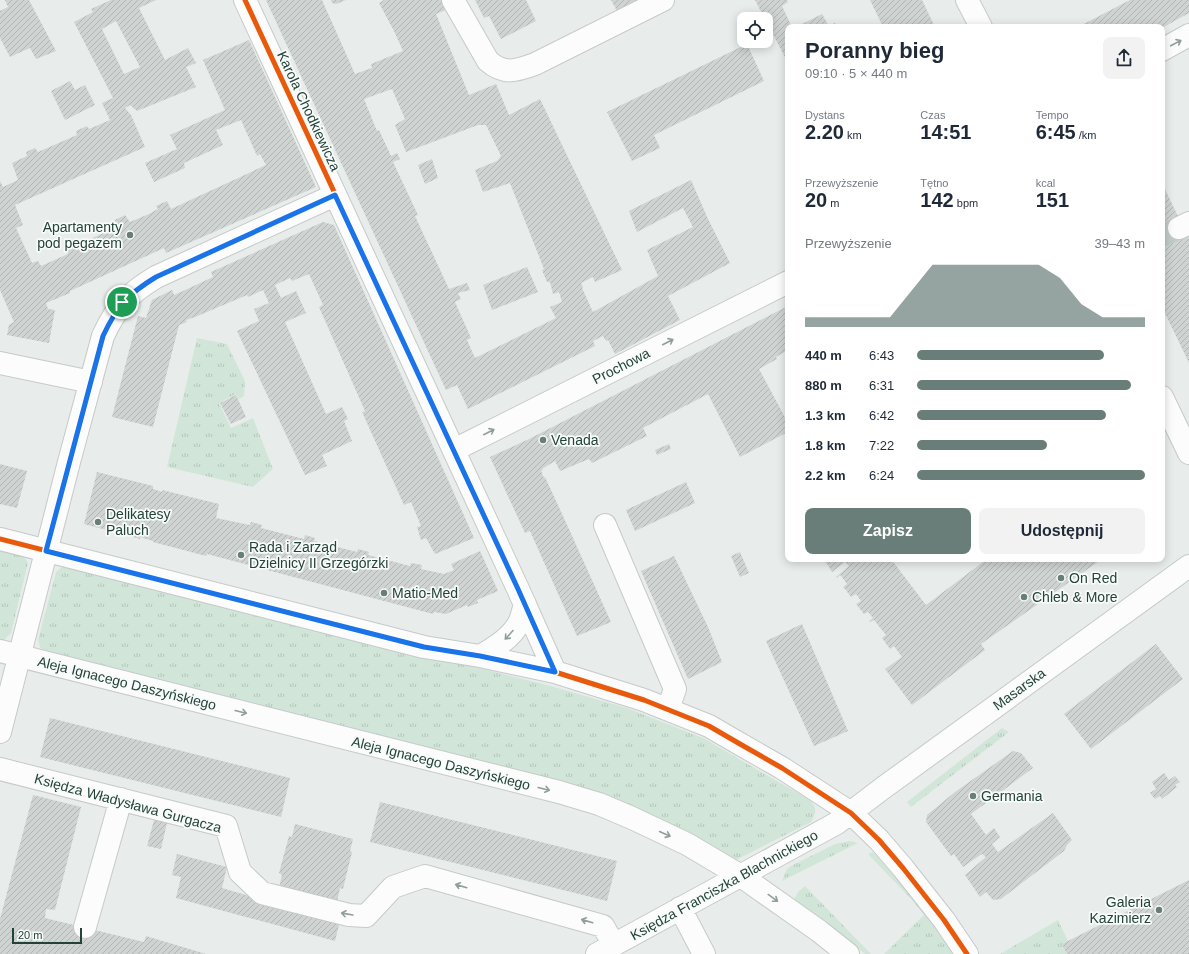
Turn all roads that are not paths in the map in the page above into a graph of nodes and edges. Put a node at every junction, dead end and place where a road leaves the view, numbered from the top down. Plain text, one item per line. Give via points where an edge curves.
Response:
1 (244, 0) edge
2 (453, 0) edge
3 (663, 0) edge
4 (967, 0) edge
5 (979, 24) edge
6 (1189, 35) edge
7 (1165, 48) edge
8 (335, 195) junction
9 (785, 284) edge
10 (0, 363) edge
11 (90, 382) junction
12 (1165, 402) edge
13 (1186, 441) edge
14 (454, 450) junction
15 (605, 525) dead end
16 (0, 539) edge
17 (46, 551) junction
18 (1189, 566) edge
19 (526, 604) junction
20 (10, 653) edge
21 (480, 656) junction
22 (555, 672) junction
23 (668, 709) junction
24 (0, 732) edge
25 (0, 769) edge
26 (121, 799) junction
27 (851, 813) junction
28 (741, 876) junction
29 (680, 908) junction
30 (86, 927) dead end
31 (605, 949) edge
32 (704, 954) edge
33 (848, 954) edge
34 (968, 954) edge

1 - 8 street, Karola Chodkiewicza
2 - 3 street via 488,61 503,71 535,64
4 - 5 street
7 -> 6 street
8 - 11 street via 139,287 122,302 111,318
8 - 14 street, Karola Chodkiewicza
14 -> 9 street, Prochowa
10 - 11 street
11 - 17 street
12 - 13 street
14 - 19 street, Karola Chodkiewicza
15 - 23 street via 675,689
16 - 17 street
17 - 20 street
17 - 21 street via 424,647
18 - 27 street, Masarska
19 -> 21 street via 519,623 508,636 498,646
19 - 22 street, Karola Chodkiewicza
20 - 24 street
20 -> 28 street, Aleja Ignacego Daszyńskiego via 599,804 687,844
21 - 22 street
22 - 23 street
23 - 27 street via 709,726
25 - 26 street, Księdza Władysława Gurgacza
26 - 30 street
31 -> 26 street, Księdza Władysława Gurgacza via 603,926 425,876 393,887 366,916 349,915 262,893 240,872 226,826
27 - 28 street, Księdza Franciszka Blachnickiego
27 - 34 street via 903,868
28 - 29 street, Księdza Franciszka Blachnickiego
28 -> 33 street, Aleja Ignacego Daszyńskiego
29 - 31 street, Księdza Franciszka Blachnickiego
29 - 32 street

